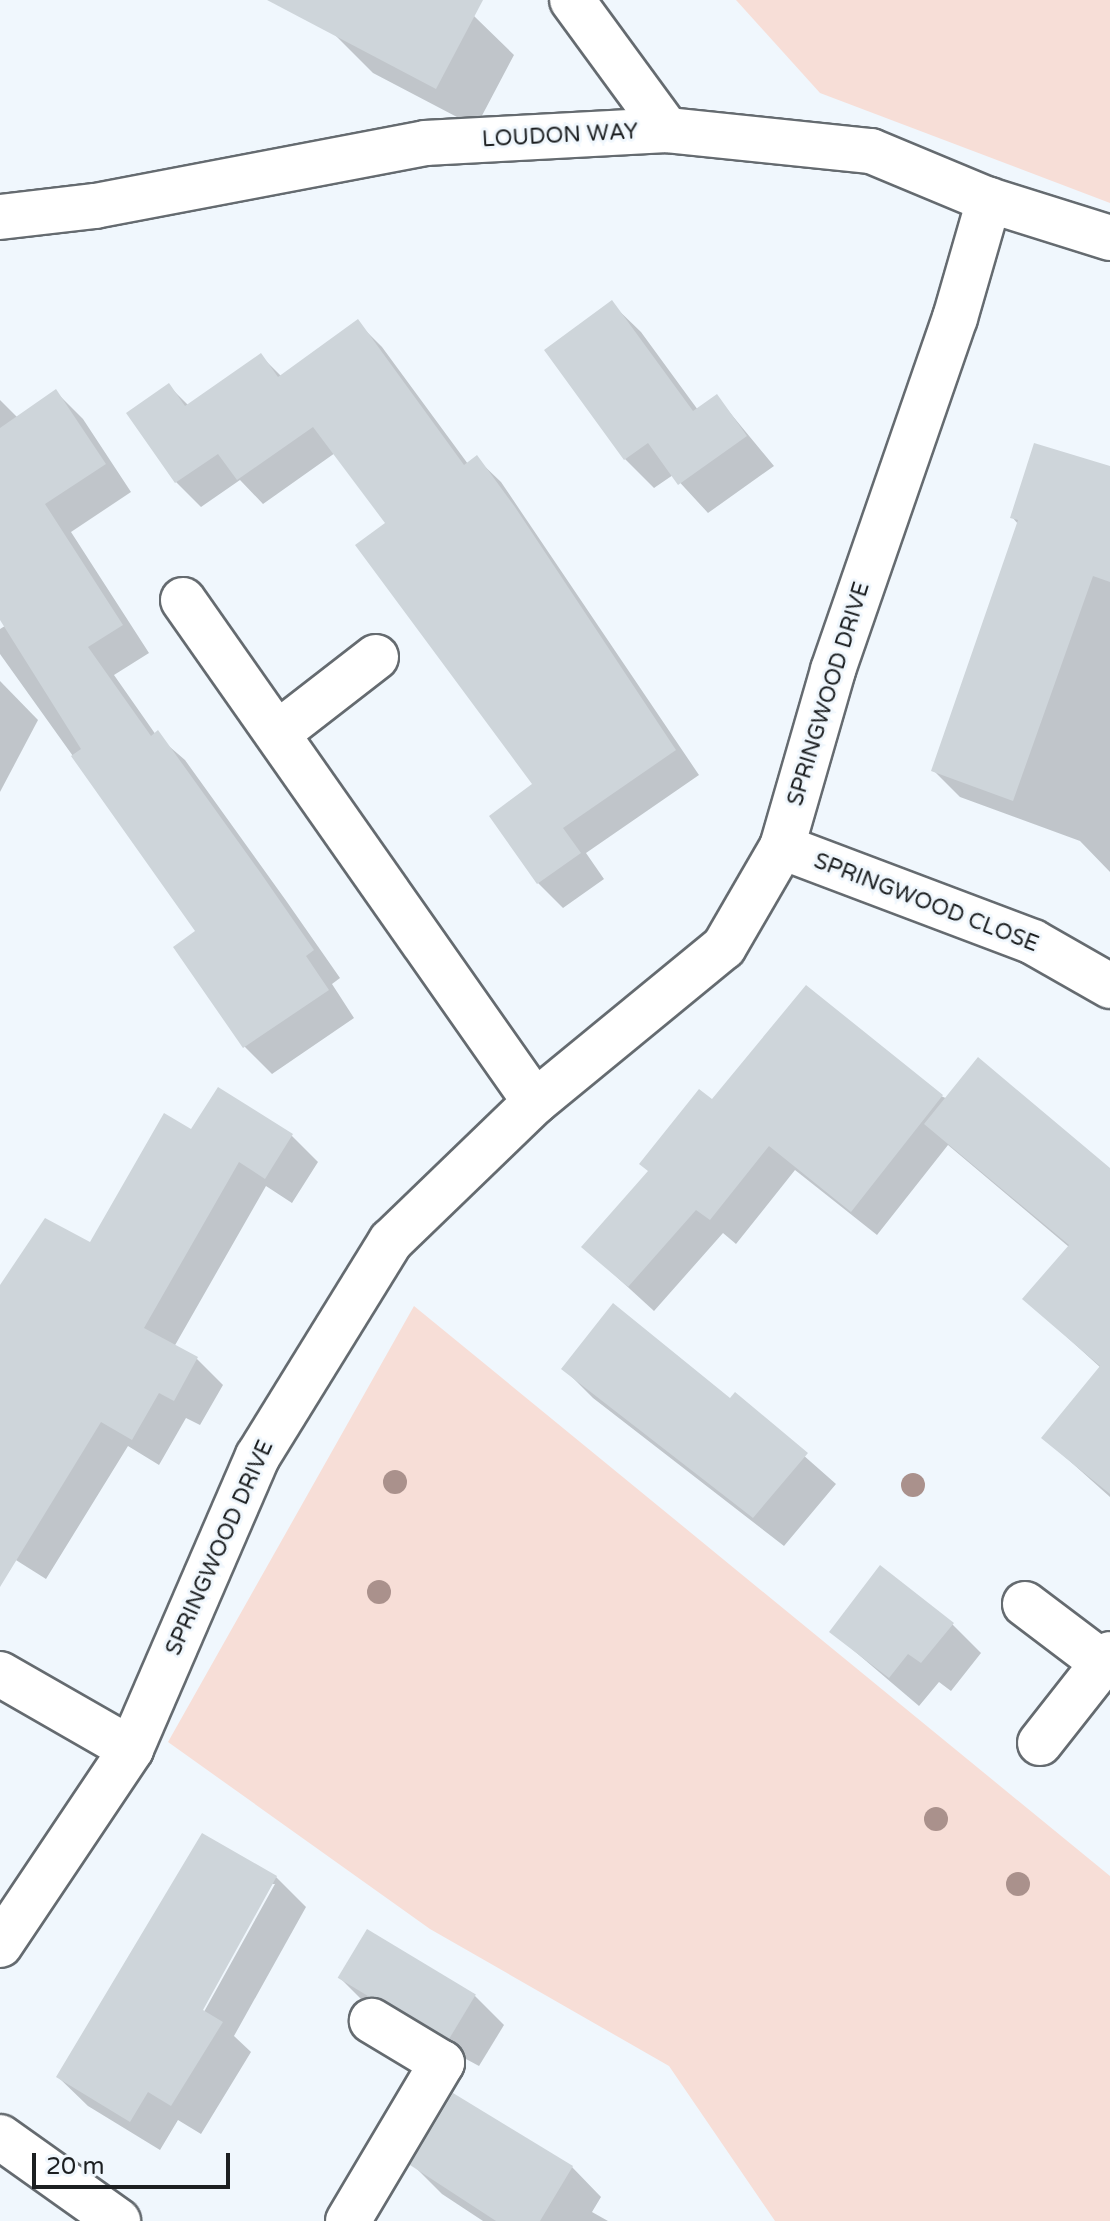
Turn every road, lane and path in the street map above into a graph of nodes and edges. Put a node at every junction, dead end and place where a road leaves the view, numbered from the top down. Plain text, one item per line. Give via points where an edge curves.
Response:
1 (572, 0) edge
2 (667, 130) junction
3 (989, 200) junction
4 (0, 217) edge
5 (1110, 238) edge
6 (183, 600) dead end
7 (376, 657) dead end
8 (278, 733) junction
9 (782, 847) junction
10 (1110, 986) edge
11 (535, 1102) junction
12 (1025, 1604) dead end
13 (1107, 1659) edge
14 (0, 1674) edge
15 (1040, 1743) dead end
16 (131, 1749) junction
17 (0, 1945) edge
18 (372, 2021) dead end
19 (0, 2137) edge
20 (118, 2221) edge
21 (348, 2221) edge

1 - 2 street
2 - 3 street, LOUDON WAY via 871,151
2 - 4 street, LOUDON WAY via 425,143 95,206
3 - 5 street, LOUDON WAY
3 - 9 street, SPRINGWOOD DRIVE via 955,318 833,670
6 - 8 street
7 - 8 street
8 - 11 street
9 - 10 street, SPRINGWOOD CLOSE via 1033,942
9 - 11 street, SPRINGWOOD DRIVE via 724,947
11 - 16 street, SPRINGWOOD DRIVE via 391,1241 258,1456
12 - 13 street
13 - 15 street
14 - 16 street
16 - 17 street, SPRINGWOOD DRIVE
18 - 21 street via 442,2063
19 - 20 street

